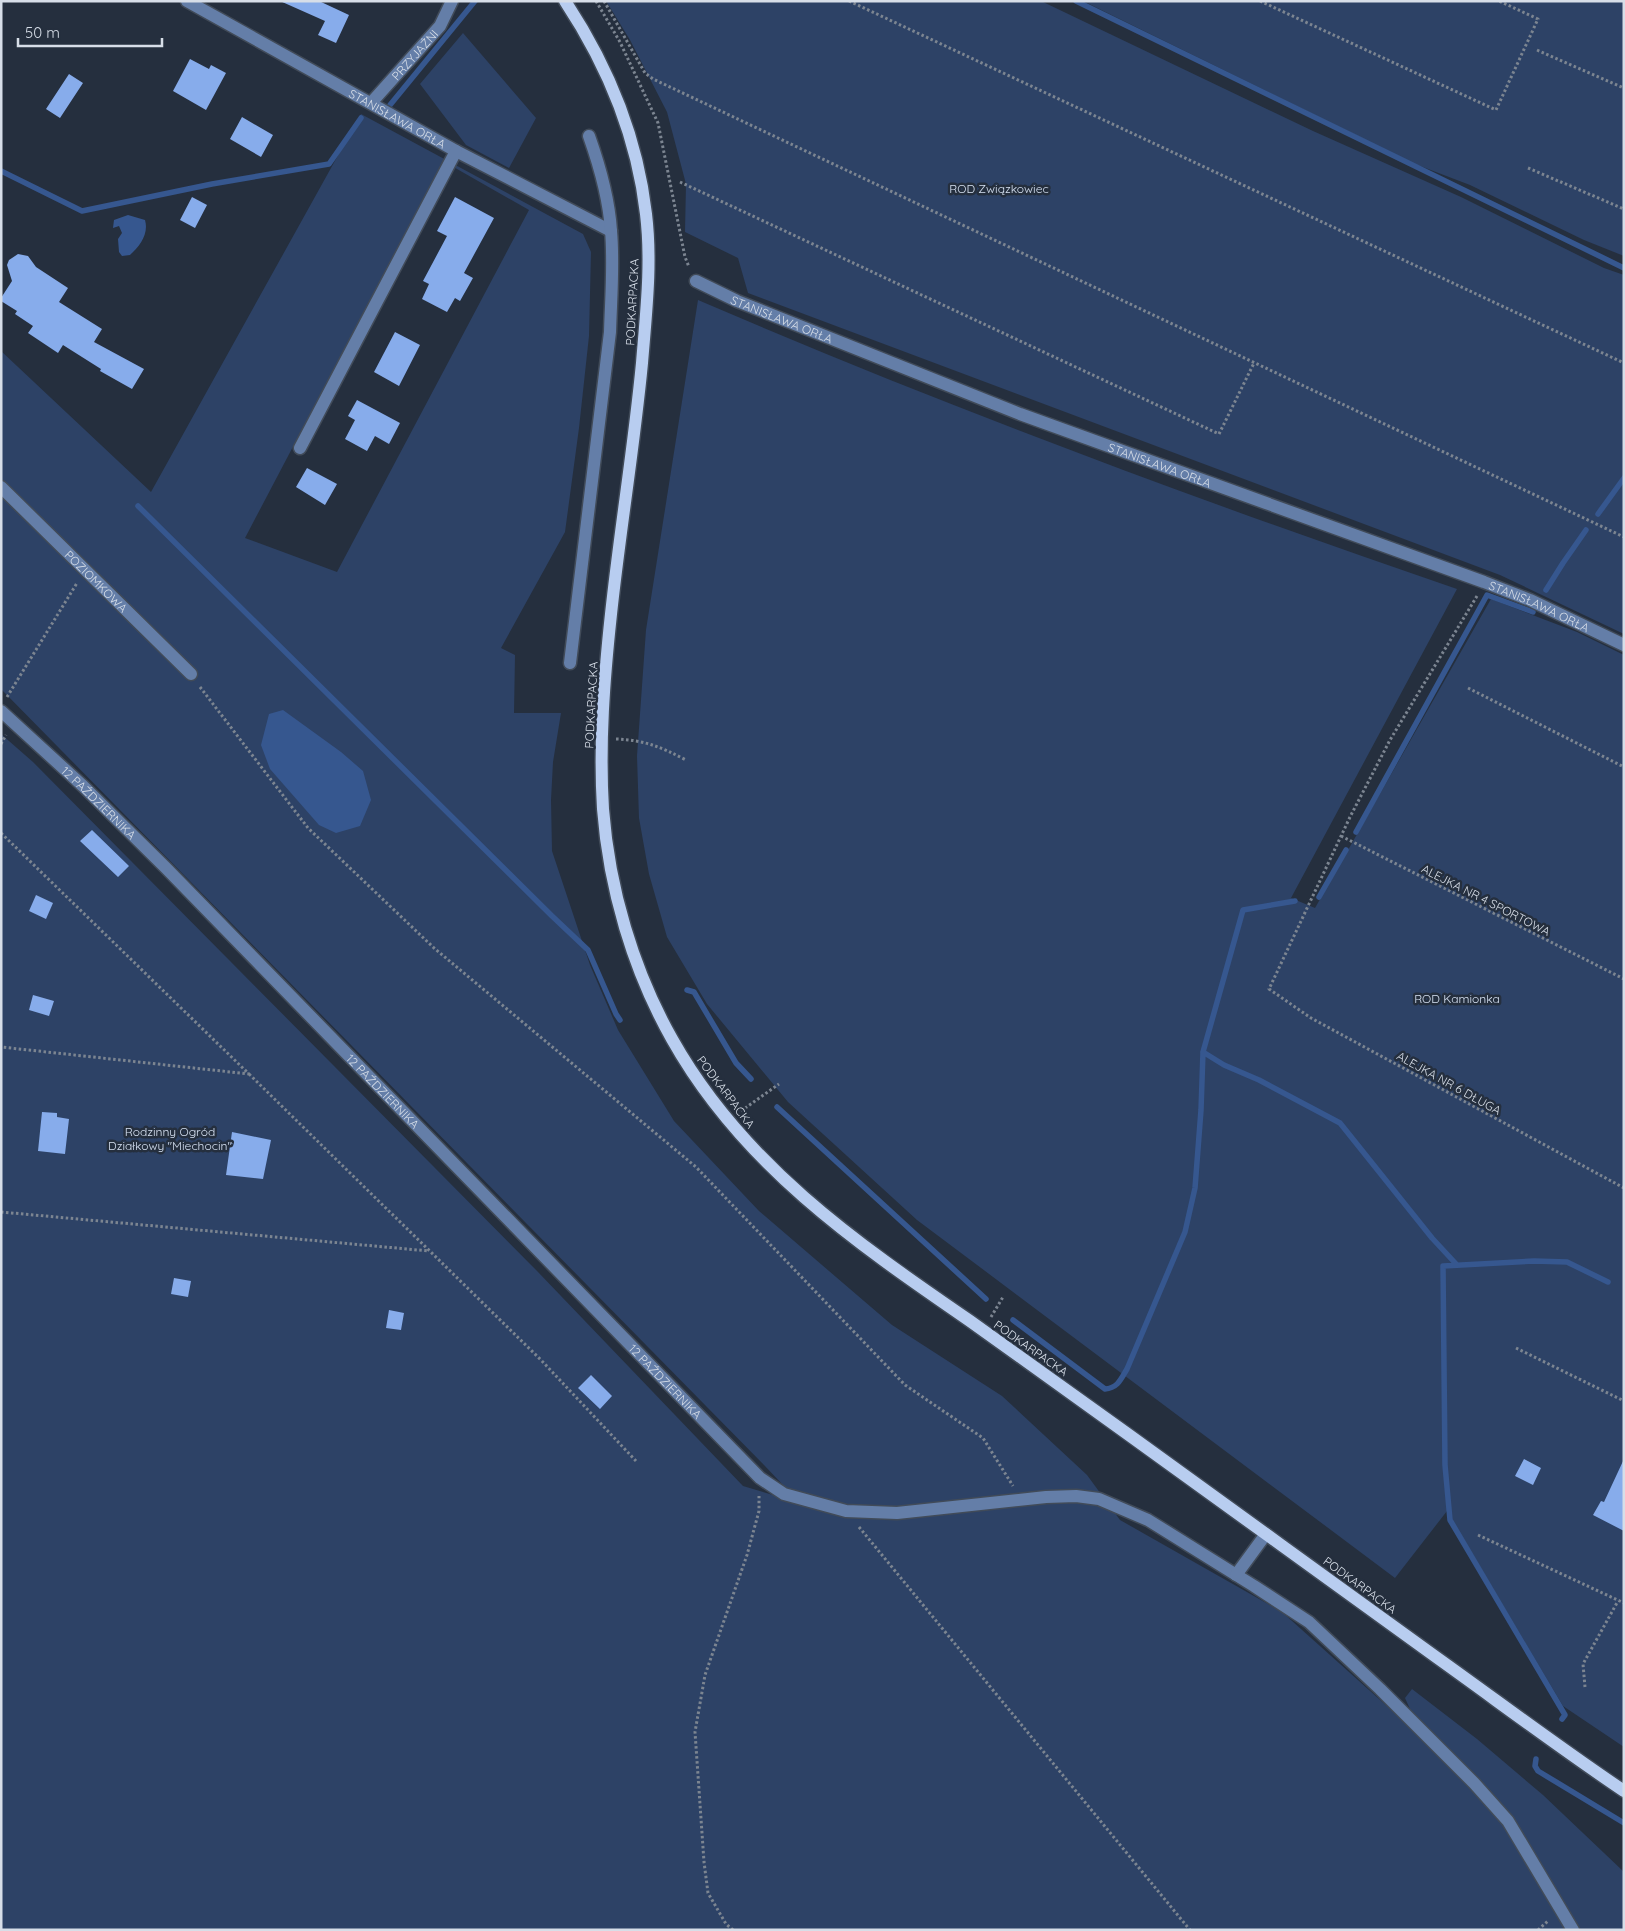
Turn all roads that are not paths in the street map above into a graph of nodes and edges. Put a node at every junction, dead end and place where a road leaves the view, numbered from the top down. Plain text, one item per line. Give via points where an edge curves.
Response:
1 (187, 1) edge
2 (452, 1) edge
3 (565, 1) edge
4 (370, 103) junction
5 (589, 136) dead end
6 (456, 151) junction
7 (611, 231) junction
8 (696, 281) road end
9 (300, 448) dead end
10 (1, 487) edge
11 (1624, 645) edge
12 (570, 663) dead end
13 (191, 674) road end
14 (1, 710) edge
15 (1266, 1534) junction
16 (1236, 1575) junction
17 (1624, 1791) edge
18 (1573, 1930) edge

1 - 4 street, STANISŁAWA ORŁA
2 - 4 street, PRZYJAŹNI via 440,26
3 - 15 main road, PODKARPACKA via 597,55 623,111 640,175 648,238 647,306 639,389 604,681 603,811 619,902 635,957 671,1037 728,1121 780,1176 824,1216
4 - 6 street, STANISŁAWA ORŁA
5 - 7 street via 601,176
6 - 7 street, STANISŁAWA ORŁA
6 - 9 street
7 - 12 street via 610,332
8 - 11 street, STANISŁAWA ORŁA via 737,302 1020,414 1530,600
10 - 13 street, POZIOMKOWA
14 - 16 street, 12 PAŹDZIERNIKA via 166,868 760,1478 784,1494 846,1511 897,1513 1076,1496 1099,1499 1148,1520
15 - 16 street
15 - 17 main road, PODKARPACKA
16 - 18 street, 12 PAŹDZIERNIKA via 1309,1622 1474,1783 1508,1821

